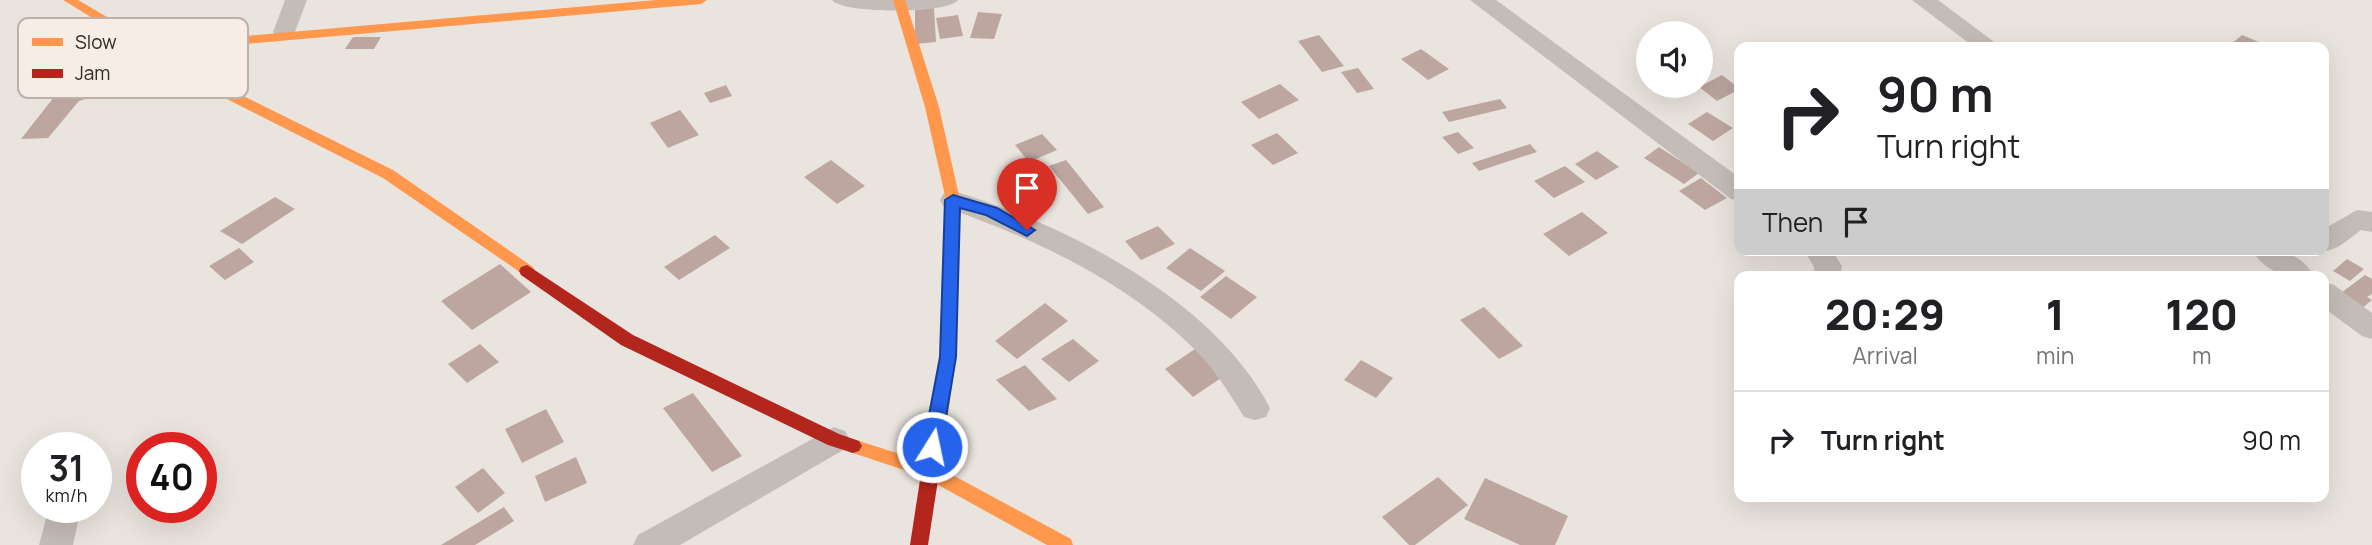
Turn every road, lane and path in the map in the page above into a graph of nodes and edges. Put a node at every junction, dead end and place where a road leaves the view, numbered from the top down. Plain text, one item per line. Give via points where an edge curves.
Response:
1 (69, 0) edge
2 (296, 0) edge
3 (701, 0) edge
4 (843, 0) edge
5 (947, 0) edge
6 (1481, 0) edge
7 (1923, 0) edge
8 (899, 2) edge
9 (101, 18) edge
10 (285, 33) junction
11 (248, 37) edge
12 (1982, 42) edge
13 (236, 98) edge
14 (1734, 188) edge
15 (953, 200) junction
16 (2372, 222) edge
17 (2329, 239) edge
18 (2274, 256) edge
19 (2307, 256) edge
20 (2293, 271) edge
21 (2295, 271) edge
22 (2329, 297) edge
23 (2372, 328) edge
24 (1255, 408) dead end
25 (834, 440) junction
26 (928, 470) junction
27 (61, 523) edge
28 (56, 545) edge
29 (650, 545) edge
30 (919, 545) edge
31 (1064, 545) edge

1 - 9 street
2 - 10 street
3 - 10 street
4 - 8 street
5 - 8 street
6 - 14 street
7 - 12 street
8 - 15 street via 932,107
10 - 11 street
13 - 25 street via 388,174 627,340
15 - 24 street via 992,212 1110,273 1165,308 1210,345
15 - 26 street via 948,357
16 - 17 street via 2357,220
18 - 20 street
19 - 21 street
22 - 23 street
25 - 26 street
25 - 29 street
26 - 30 street
26 - 31 street
27 - 28 street

